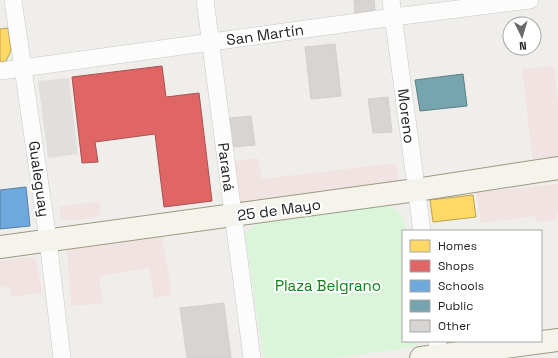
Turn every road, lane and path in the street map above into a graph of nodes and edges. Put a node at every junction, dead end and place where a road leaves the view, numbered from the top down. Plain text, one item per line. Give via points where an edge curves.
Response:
1 (13, 0) edge
2 (205, 0) edge
3 (391, 0) edge
4 (530, 0) edge
5 (394, 17) junction
6 (210, 43) junction
7 (22, 68) junction
8 (0, 71) edge
9 (558, 168) edge
10 (416, 190) junction
11 (232, 216) junction
12 (422, 230) edge
13 (48, 240) junction
14 (0, 247) edge
15 (558, 340) edge
16 (539, 342) edge
17 (542, 342) edge
18 (434, 353) edge
19 (62, 358) edge
20 (252, 358) edge

1 - 7 street, Gualeguay
2 - 6 street, Paraná
3 - 5 street, Moreno
4 - 5 street, San Martín
5 - 6 street, San Martín
5 - 10 street, Moreno
6 - 7 street, San Martín
6 - 11 street, Paraná
7 - 8 street, San Martín
7 - 13 street, Gualeguay
9 - 10 street, 25 de Mayo
10 - 11 street, 25 de Mayo
10 - 12 street, Moreno
11 - 13 street, 25 de Mayo
11 - 20 street, Paraná
13 - 14 street, 25 de Mayo
13 - 19 street, Gualeguay
15 - 17 street
16 - 18 street

